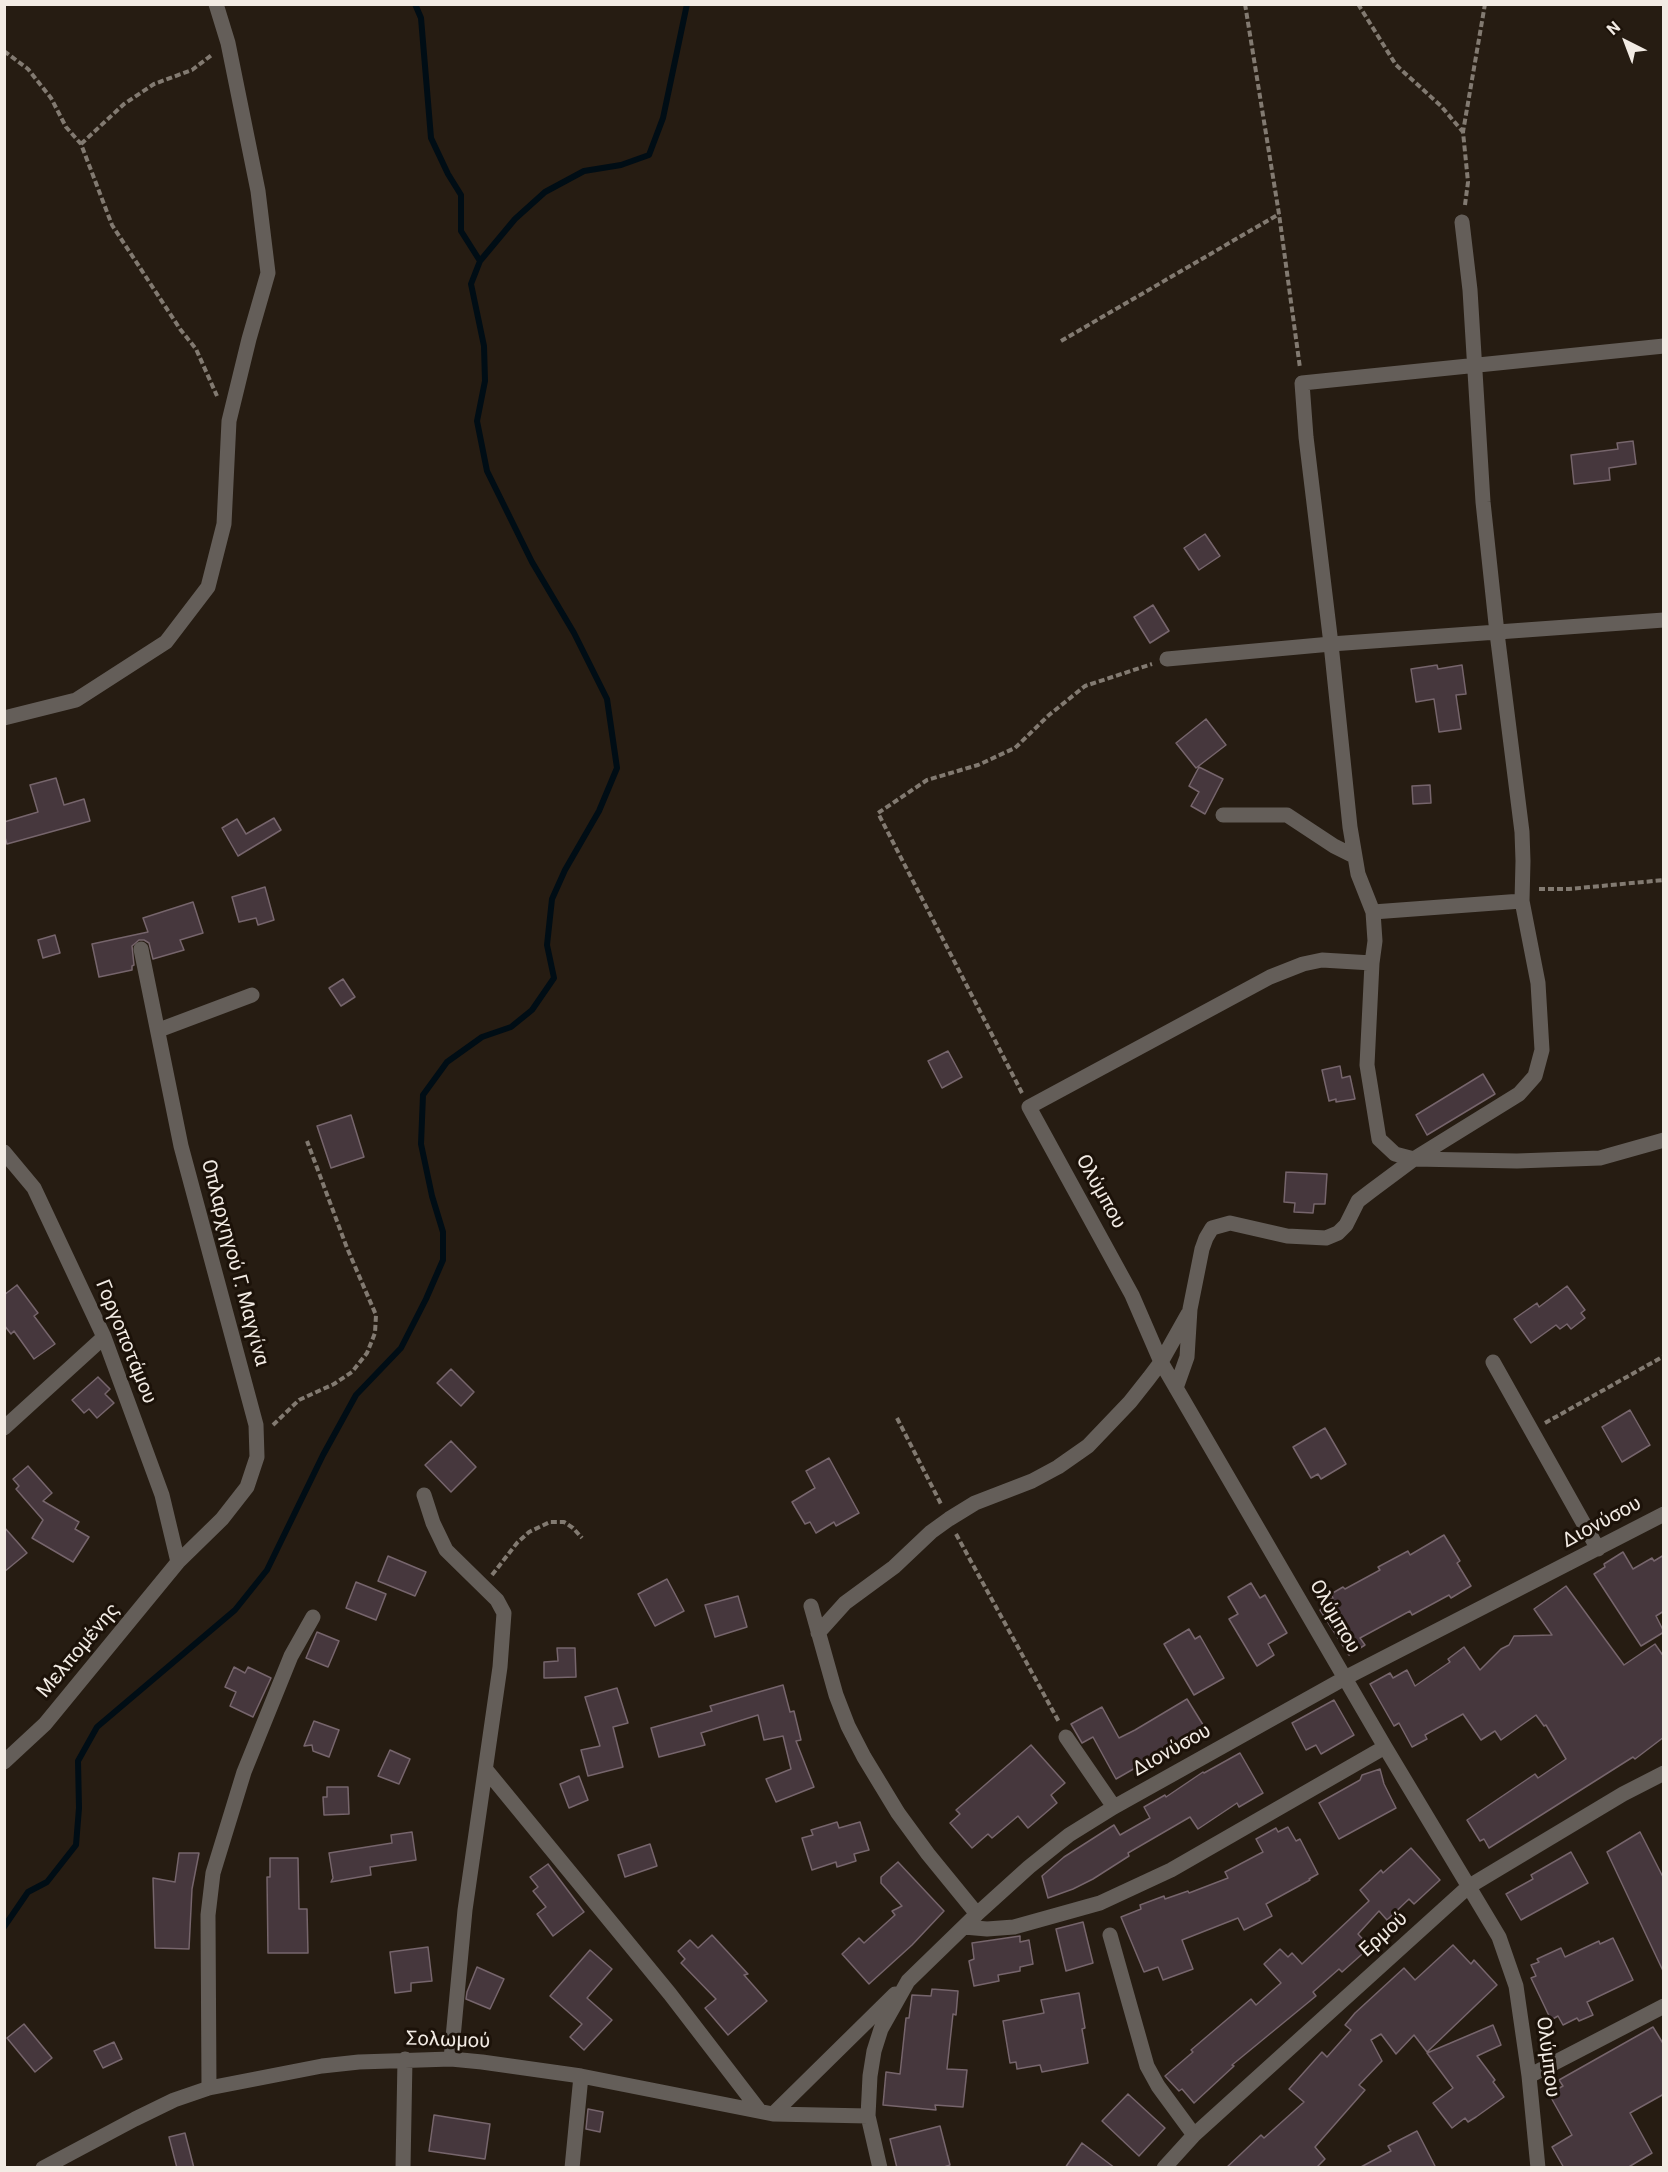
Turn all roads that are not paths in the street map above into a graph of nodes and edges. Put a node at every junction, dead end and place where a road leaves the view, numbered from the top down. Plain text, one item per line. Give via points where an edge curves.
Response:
1 (216, 4) edge
2 (1462, 222) road end
3 (1664, 346) edge
4 (1475, 366) junction
5 (1664, 620) edge
6 (1497, 633) junction
7 (1331, 644) junction
8 (1167, 659) road end
9 (4, 718) edge
10 (1223, 815) dead end
11 (1354, 855) junction
12 (1523, 894) junction
13 (1373, 912) junction
14 (141, 949) dead end
15 (1372, 963) junction
16 (252, 995) dead end
17 (159, 1030) junction
18 (1664, 1140) edge
19 (4, 1152) edge
20 (1414, 1159) junction
21 (1190, 1308) junction
22 (104, 1337) junction
23 (1161, 1362) junction
24 (1493, 1362) dead end
25 (1176, 1388) junction
26 (4, 1428) edge
27 (424, 1495) dead end
28 (1664, 1514) edge
29 (1598, 1549) junction
30 (178, 1562) junction
31 (811, 1606) dead end
32 (313, 1617) dead end
33 (818, 1633) junction
34 (1345, 1678) junction
35 (1066, 1737) road end
36 (1385, 1747) junction
37 (4, 1762) edge
38 (487, 1771) junction
39 (1664, 1773) edge
40 (1114, 1807) junction
41 (1468, 1887) junction
42 (977, 1914) junction
43 (964, 1927) junction
44 (1110, 1935) dead end
45 (908, 1981) junction
46 (1664, 2006) edge
47 (405, 2059) junction
48 (451, 2059) junction
49 (580, 2076) junction
50 (1529, 2076) junction
51 (209, 2088) junction
52 (766, 2112) junction
53 (868, 2116) junction
54 (1194, 2134) junction
55 (43, 2168) edge
56 (403, 2168) edge
57 (572, 2168) edge
58 (880, 2168) edge
59 (1164, 2168) edge
60 (1538, 2168) edge

1 - 9 street via 228,43 258,191 268,273 229,421 224,524 208,587 166,642 76,700
2 - 4 street
3 - 4 street
4 - 6 street via 1483,502
4 - 7 street via 1302,383
5 - 6 street
6 - 7 street
6 - 12 street via 1522,832
7 - 8 street
7 - 11 street
10 - 11 street via 1287,815
11 - 13 street
12 - 13 street
12 - 20 street via 1538,983 1542,1050 1534,1076 1519,1094
13 - 15 street
14 - 17 street, Οπλαρχηγού Γ. Μαγγίνα
15 - 20 street via 1367,1065 1379,1139 1395,1155
15 - 23 street, Ολύμπου via 1322,960 1270,977 1029,1107 1132,1295
16 - 17 street
17 - 30 street, Οπλαρχηγού Γ. Μαγγίνα via 181,1146 256,1425 257,1457 247,1486 222,1519
18 - 20 street via 1600,1158
19 - 22 street, Γοργοποτάμου via 34,1188
20 - 21 street via 1358,1201 1346,1225 1326,1238 1287,1236 1230,1223 1212,1228 1202,1250
21 - 23 street
21 - 25 street via 1187,1357
22 - 26 street
22 - 30 street, Γοργοποτάμου via 162,1495
23 - 25 street, Ολύμπου
23 - 33 street via 1130,1402 1082,1451 1032,1481 975,1503 949,1519 845,1603
24 - 29 street
25 - 34 street, Ολύμπου
27 - 38 street via 446,1550 497,1600 504,1613
28 - 29 street, Διονύσου
29 - 34 street, Διονύσου
30 - 37 street, Μελπομένης via 45,1724
31 - 33 street
32 - 51 street via 291,1656 244,1772 213,1873 208,1915
33 - 42 street via 836,1695 864,1757 904,1821
34 - 36 street, Ολύμπου
34 - 40 street, Διονύσου
35 - 40 street
36 - 41 street, Ολύμπου
36 - 43 street via 1170,1870 1100,1903 1014,1927
38 - 48 street via 465,1910
38 - 52 street
39 - 41 street, Ερμού
40 - 42 street, Διονύσου via 1058,1844
41 - 50 street, Ολύμπου via 1499,1937 1516,1986
41 - 54 street, Ερμού
42 - 43 street, Διονύσου
43 - 45 street, Διονύσου
44 - 54 street via 1147,2066
45 - 52 street
45 - 53 street, Διονύσου via 881,2029 874,2051
46 - 50 street
47 - 48 street, Σολωμού
47 - 51 street, Σολωμού via 322,2066
47 - 56 street
48 - 49 street, Σολωμού
49 - 52 street, Σολωμού
49 - 57 street
50 - 60 street, Ολύμπου
51 - 55 street, Σολωμού via 174,2100
52 - 53 street, Σολωμού
53 - 58 street, Διονύσου
54 - 59 street, Ερμού

